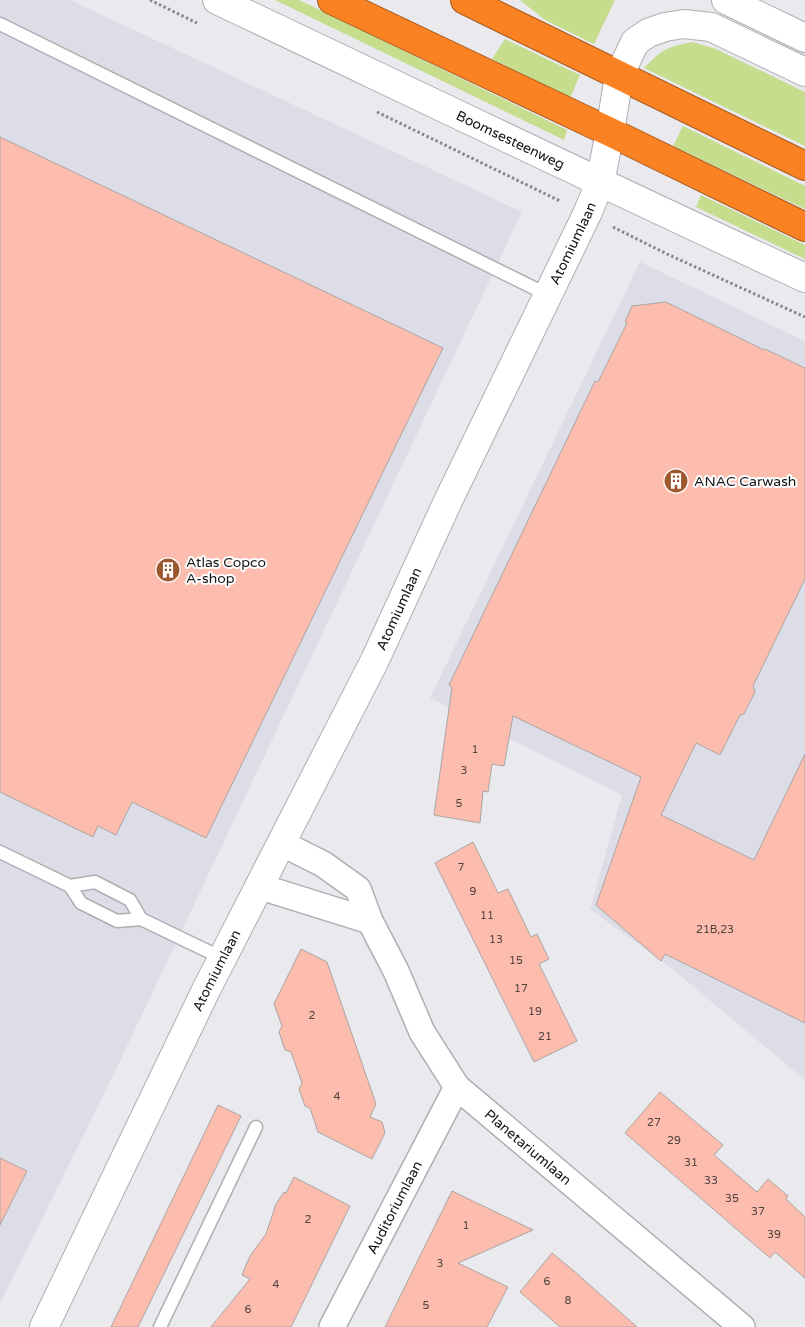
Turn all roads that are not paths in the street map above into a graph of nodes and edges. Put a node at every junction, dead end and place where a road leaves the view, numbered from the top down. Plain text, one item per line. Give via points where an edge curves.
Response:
1 (217, 0) edge
2 (332, 0) edge
3 (465, 0) edge
4 (726, 0) edge
5 (0, 24) edge
6 (805, 38) edge
7 (805, 72) edge
8 (619, 76) junction
9 (610, 132) junction
10 (805, 166) edge
11 (600, 183) junction
12 (805, 227) edge
13 (805, 278) edge
14 (548, 294) junction
15 (280, 843) junction
16 (0, 852) edge
17 (70, 886) junction
18 (258, 886) junction
19 (141, 918) junction
20 (370, 921) junction
21 (222, 958) junction
22 (456, 1087) junction
23 (256, 1127) dead end
24 (44, 1327) edge
25 (160, 1327) edge
26 (332, 1327) edge
27 (742, 1327) edge

1 - 11 street, Boomsesteenweg
2 - 9 highway
3 - 8 highway
4 - 6 street
5 - 14 lane
7 - 8 street, Atomiumlaan via 711,27 684,24 648,33 635,42
8 - 9 street, Atomiumlaan
8 - 10 highway
9 - 11 street, Atomiumlaan
9 - 12 highway
11 - 13 street, Boomsesteenweg
11 - 14 street, Atomiumlaan
14 - 15 street, Atomiumlaan via 375,660
15 - 18 street, Atomiumlaan
15 - 20 street, Planetariumlaan via 323,864 358,889
16 - 17 lane
17 - 19 lane via 81,903 118,921
17 - 19 lane via 95,882 130,900
18 - 20 street
18 - 21 street, Atomiumlaan
19 - 21 lane
20 - 22 street, Planetariumlaan via 422,1032
21 - 24 street, Atomiumlaan
22 - 26 street, Auditoriumlaan
22 - 27 street, Planetariumlaan
23 - 25 lane

